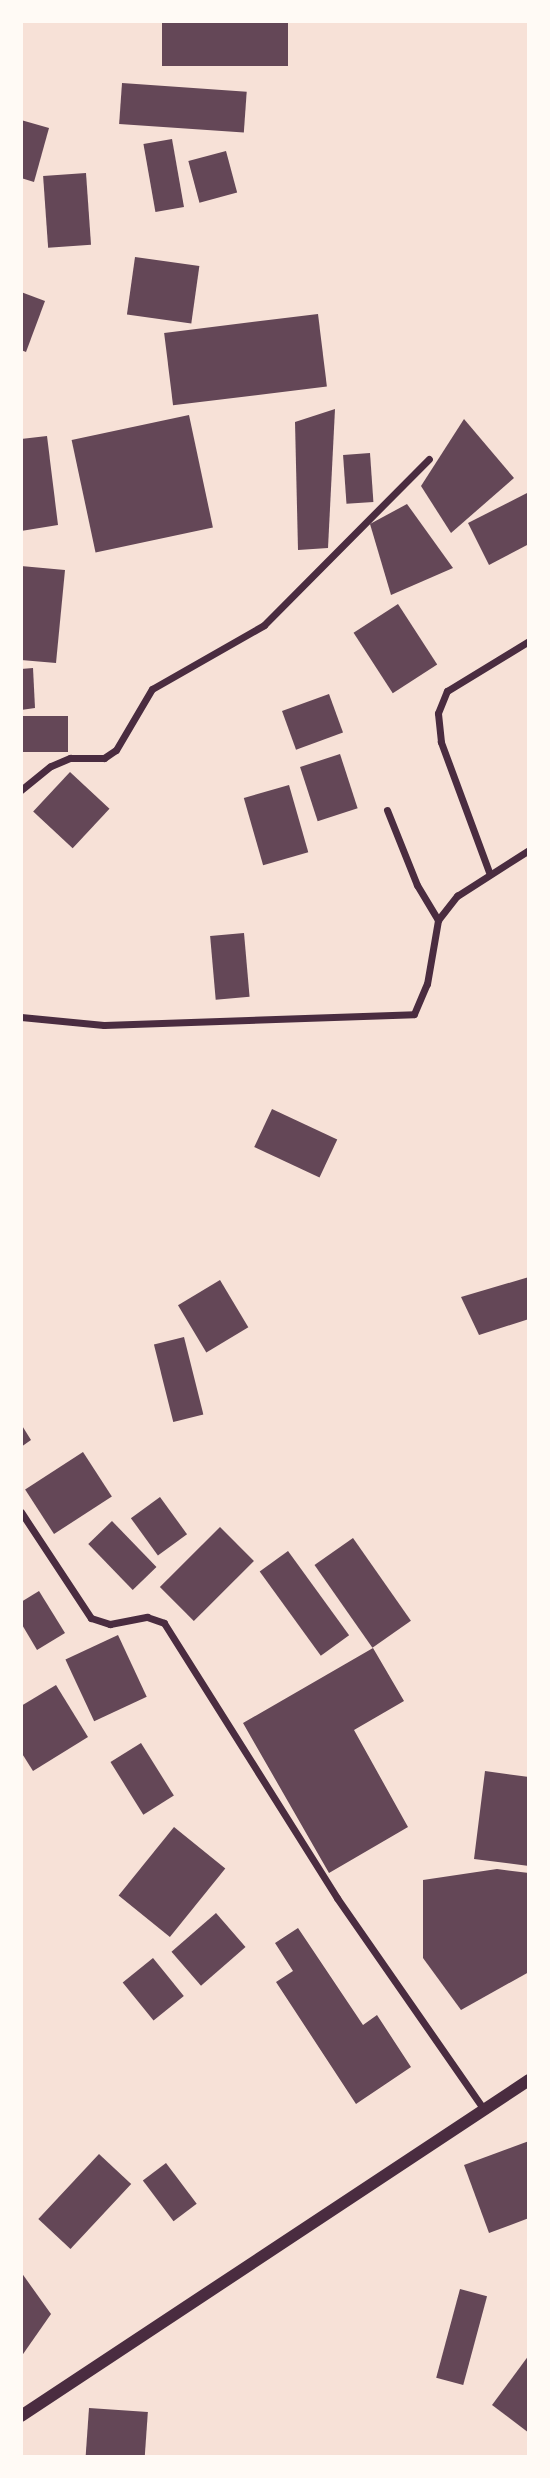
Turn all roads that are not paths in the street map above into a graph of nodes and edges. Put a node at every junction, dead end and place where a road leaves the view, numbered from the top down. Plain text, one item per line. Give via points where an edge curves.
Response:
1 (429, 459) dead end
2 (529, 641) edge
3 (21, 790) edge
4 (387, 810) dead end
5 (529, 850) edge
6 (489, 872) junction
7 (438, 920) junction
8 (21, 1017) edge
9 (21, 1512) edge
10 (529, 2080) edge
11 (485, 2112) junction
12 (23, 2411) edge

1 - 3 street via 264,625 152,689 116,750 104,758 61,762
2 - 6 street via 447,691 438,713 441,742
4 - 7 street via 417,885
5 - 6 street
6 - 7 street via 457,896
7 - 8 street via 427,984 414,1014 104,1025
9 - 11 street via 91,1618 110,1624 147,1617 164,1623 337,1898
10 - 11 street
11 - 12 street

